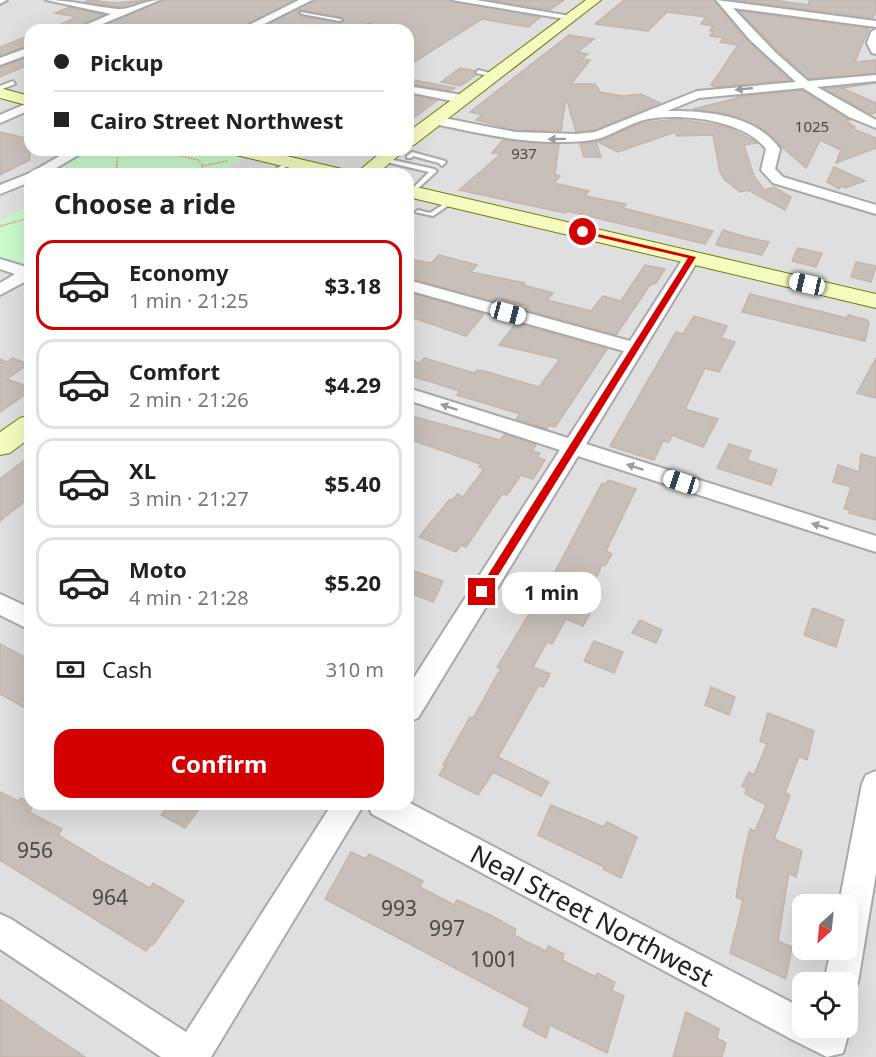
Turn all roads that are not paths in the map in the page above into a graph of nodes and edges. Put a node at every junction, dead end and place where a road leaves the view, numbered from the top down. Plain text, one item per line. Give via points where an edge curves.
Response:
1 (51, 0) edge
2 (155, 0) edge
3 (307, 0) edge
4 (457, 0) edge
5 (594, 0) edge
6 (722, 2) edge
7 (122, 13) junction
8 (302, 13) dead end
9 (571, 14) junction
10 (340, 21) dead end
11 (95, 24) edge
12 (257, 24) edge
13 (876, 24) edge
14 (876, 32) edge
15 (876, 51) edge
16 (24, 53) edge
17 (0, 62) edge
18 (876, 78) edge
19 (802, 84) junction
20 (0, 88) edge
21 (6, 88) edge
22 (414, 90) edge
23 (24, 97) edge
24 (462, 99) junction
25 (679, 101) junction
26 (24, 109) edge
27 (640, 118) junction
28 (0, 119) edge
29 (434, 120) junction
30 (723, 120) junction
31 (876, 124) edge
32 (414, 136) edge
33 (69, 156) edge
34 (251, 156) edge
35 (413, 156) edge
36 (399, 158) edge
37 (417, 161) junction
38 (429, 164) junction
39 (47, 168) edge
40 (278, 168) edge
41 (378, 168) edge
42 (437, 168) junction
43 (24, 180) edge
44 (0, 190) edge
45 (414, 197) edge
46 (414, 198) edge
47 (876, 210) edge
48 (692, 257) junction
49 (0, 264) edge
50 (24, 271) edge
51 (24, 276) edge
52 (414, 287) edge
53 (0, 290) edge
54 (876, 301) edge
55 (635, 348) junction
56 (414, 396) edge
57 (24, 429) edge
58 (0, 447) edge
59 (573, 447) junction
60 (876, 544) edge
61 (0, 604) edge
62 (24, 617) edge
63 (414, 701) edge
64 (876, 784) edge
65 (345, 810) edge
66 (394, 810) edge
67 (856, 894) edge
68 (0, 930) edge
69 (792, 1017) edge
70 (191, 1056) edge

1 - 7 street
2 - 7 street
3 - 12 street
4 - 9 street
5 - 9 main road
6 - 13 street
6 - 19 street
7 - 11 street
8 - 10 lane
9 - 24 main road via 486,74
14 - 15 street via 872,43
16 - 17 street
18 - 19 street
19 -> 25 street via 717,92
19 - 31 street via 832,105
20 - 21 lane
21 - 23 main road
22 - 24 street
24 - 29 main road
25 - 27 street
25 - 30 street
26 - 28 street
27 -> 29 street via 597,135 557,139 510,136
27 - 30 street via 674,115
29 - 32 main road
30 - 47 street via 768,139 773,149 768,170 778,180
33 - 39 street
34 - 40 main road
35 - 37 lane
36 - 37 lane
36 - 41 main road
37 - 38 lane
37 - 38 lane
38 - 42 lane
38 - 42 lane via 443,162
42 - 45 lane
43 - 44 street
46 - 48 main road via 452,201
48 - 54 main road
48 - 55 street
49 - 50 street
51 - 53 street
52 - 55 street
55 - 59 street
59 -> 56 street
57 - 58 main road
60 -> 59 street
59 - 63 street
61 - 62 street
64 - 67 street
65 - 70 street
66 - 69 street, Neal Street Northwest
68 - 70 street

